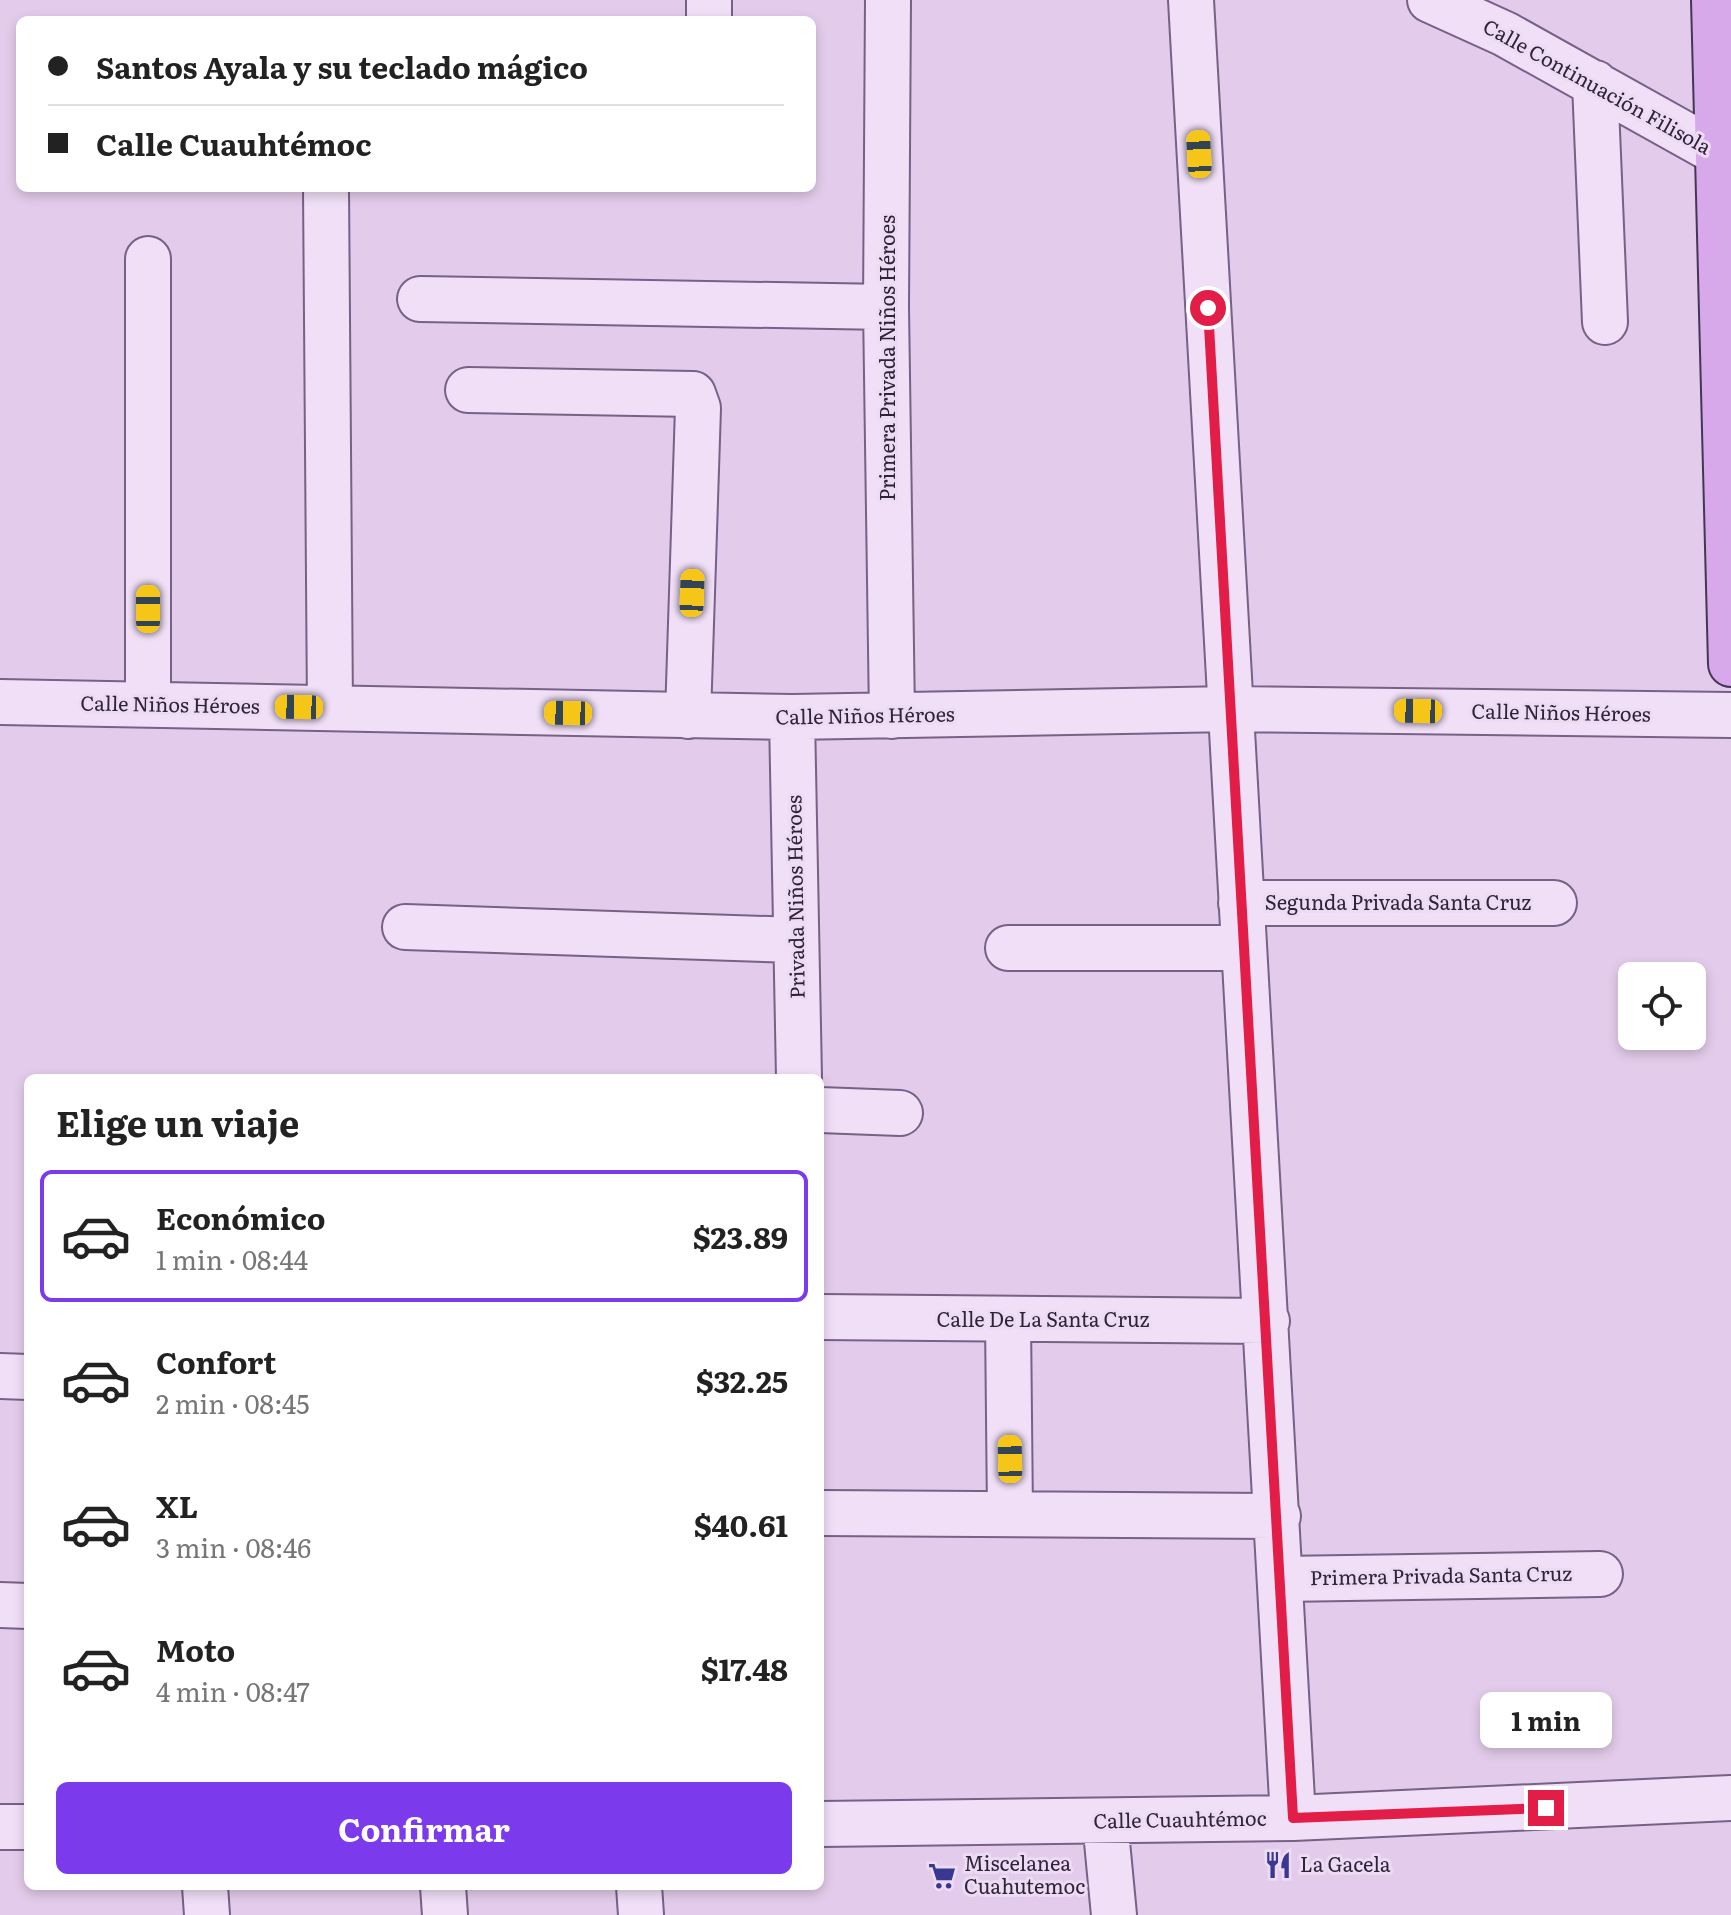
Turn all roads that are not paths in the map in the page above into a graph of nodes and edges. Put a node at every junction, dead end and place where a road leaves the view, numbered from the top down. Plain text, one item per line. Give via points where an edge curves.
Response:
1 (888, 0) edge
2 (1191, 0) edge
3 (1430, 0) edge
4 (1714, 0) edge
5 (1505, 17) edge
6 (1595, 83) junction
7 (1720, 154) junction
8 (326, 192) edge
9 (148, 259) dead end
10 (1727, 276) edge
11 (420, 299) dead end
12 (886, 307) junction
13 (1605, 322) dead end
14 (468, 390) dead end
15 (1731, 664) edge
16 (0, 702) edge
17 (148, 704) junction
18 (330, 708) junction
19 (1231, 709) junction
20 (1731, 715) edge
21 (688, 716) junction
22 (892, 716) junction
23 (792, 717) junction
24 (1241, 903) junction
25 (1554, 903) dead end
26 (405, 927) dead end
27 (796, 940) junction
28 (1008, 948) dead end
29 (1243, 948) junction
30 (799, 1074) edge
31 (824, 1110) edge
32 (900, 1113) dead end
33 (824, 1317) edge
34 (1008, 1320) junction
35 (1267, 1321) junction
36 (0, 1376) edge
37 (24, 1377) edge
38 (824, 1513) edge
39 (1010, 1514) junction
40 (1278, 1516) junction
41 (1600, 1574) dead end
42 (1282, 1579) junction
43 (0, 1605) edge
44 (24, 1606) edge
45 (1731, 1798) edge
46 (1293, 1818) junction
47 (1105, 1821) junction
48 (824, 1824) edge
49 (0, 1827) edge
50 (24, 1827) edge
51 (205, 1890) edge
52 (443, 1890) edge
53 (639, 1890) edge
54 (207, 1915) edge
55 (445, 1915) edge
56 (641, 1915) edge
57 (1114, 1915) edge

1 - 12 street, Primera Privada Niños Héroes
2 - 19 street
3 - 5 street, Calle Continuación Filisola
4 - 7 main road
5 - 6 street, Calle Continuación Filisola
6 - 7 street, Calle Continuación Filisola
6 - 13 street
7 - 10 main road
8 - 18 street
9 - 17 street
10 - 15 main road
11 - 12 street
12 - 22 street, Primera Privada Niños Héroes
14 - 21 street via 693,394 698,408
16 - 17 street, Calle Niños Héroes
17 - 18 street, Calle Niños Héroes
18 - 21 street, Calle Niños Héroes
19 - 20 street, Calle Niños Héroes
19 - 22 street, Calle Niños Héroes
19 - 24 street
21 - 23 street, Calle Niños Héroes
22 - 23 street, Calle Niños Héroes
23 - 27 street, Privada Niños Héroes
24 - 25 street, Segunda Privada Santa Cruz
24 - 29 street
26 - 27 street
27 - 30 street, Privada Niños Héroes
28 - 29 street
29 - 35 street
31 - 32 street
33 - 34 street, Calle De La Santa Cruz
34 - 35 street, Calle De La Santa Cruz
34 - 39 street
35 - 40 street
36 - 37 street
38 - 39 street
39 - 40 street
40 - 42 street
41 - 42 street, Primera Privada Santa Cruz
42 - 46 street
43 - 44 street
45 - 46 street, Calle Cuauhtémoc
46 - 47 street, Calle Cuauhtémoc
47 - 48 street, Calle Cuauhtémoc
47 - 57 street
49 - 50 street
51 - 54 street
52 - 55 street
53 - 56 street

